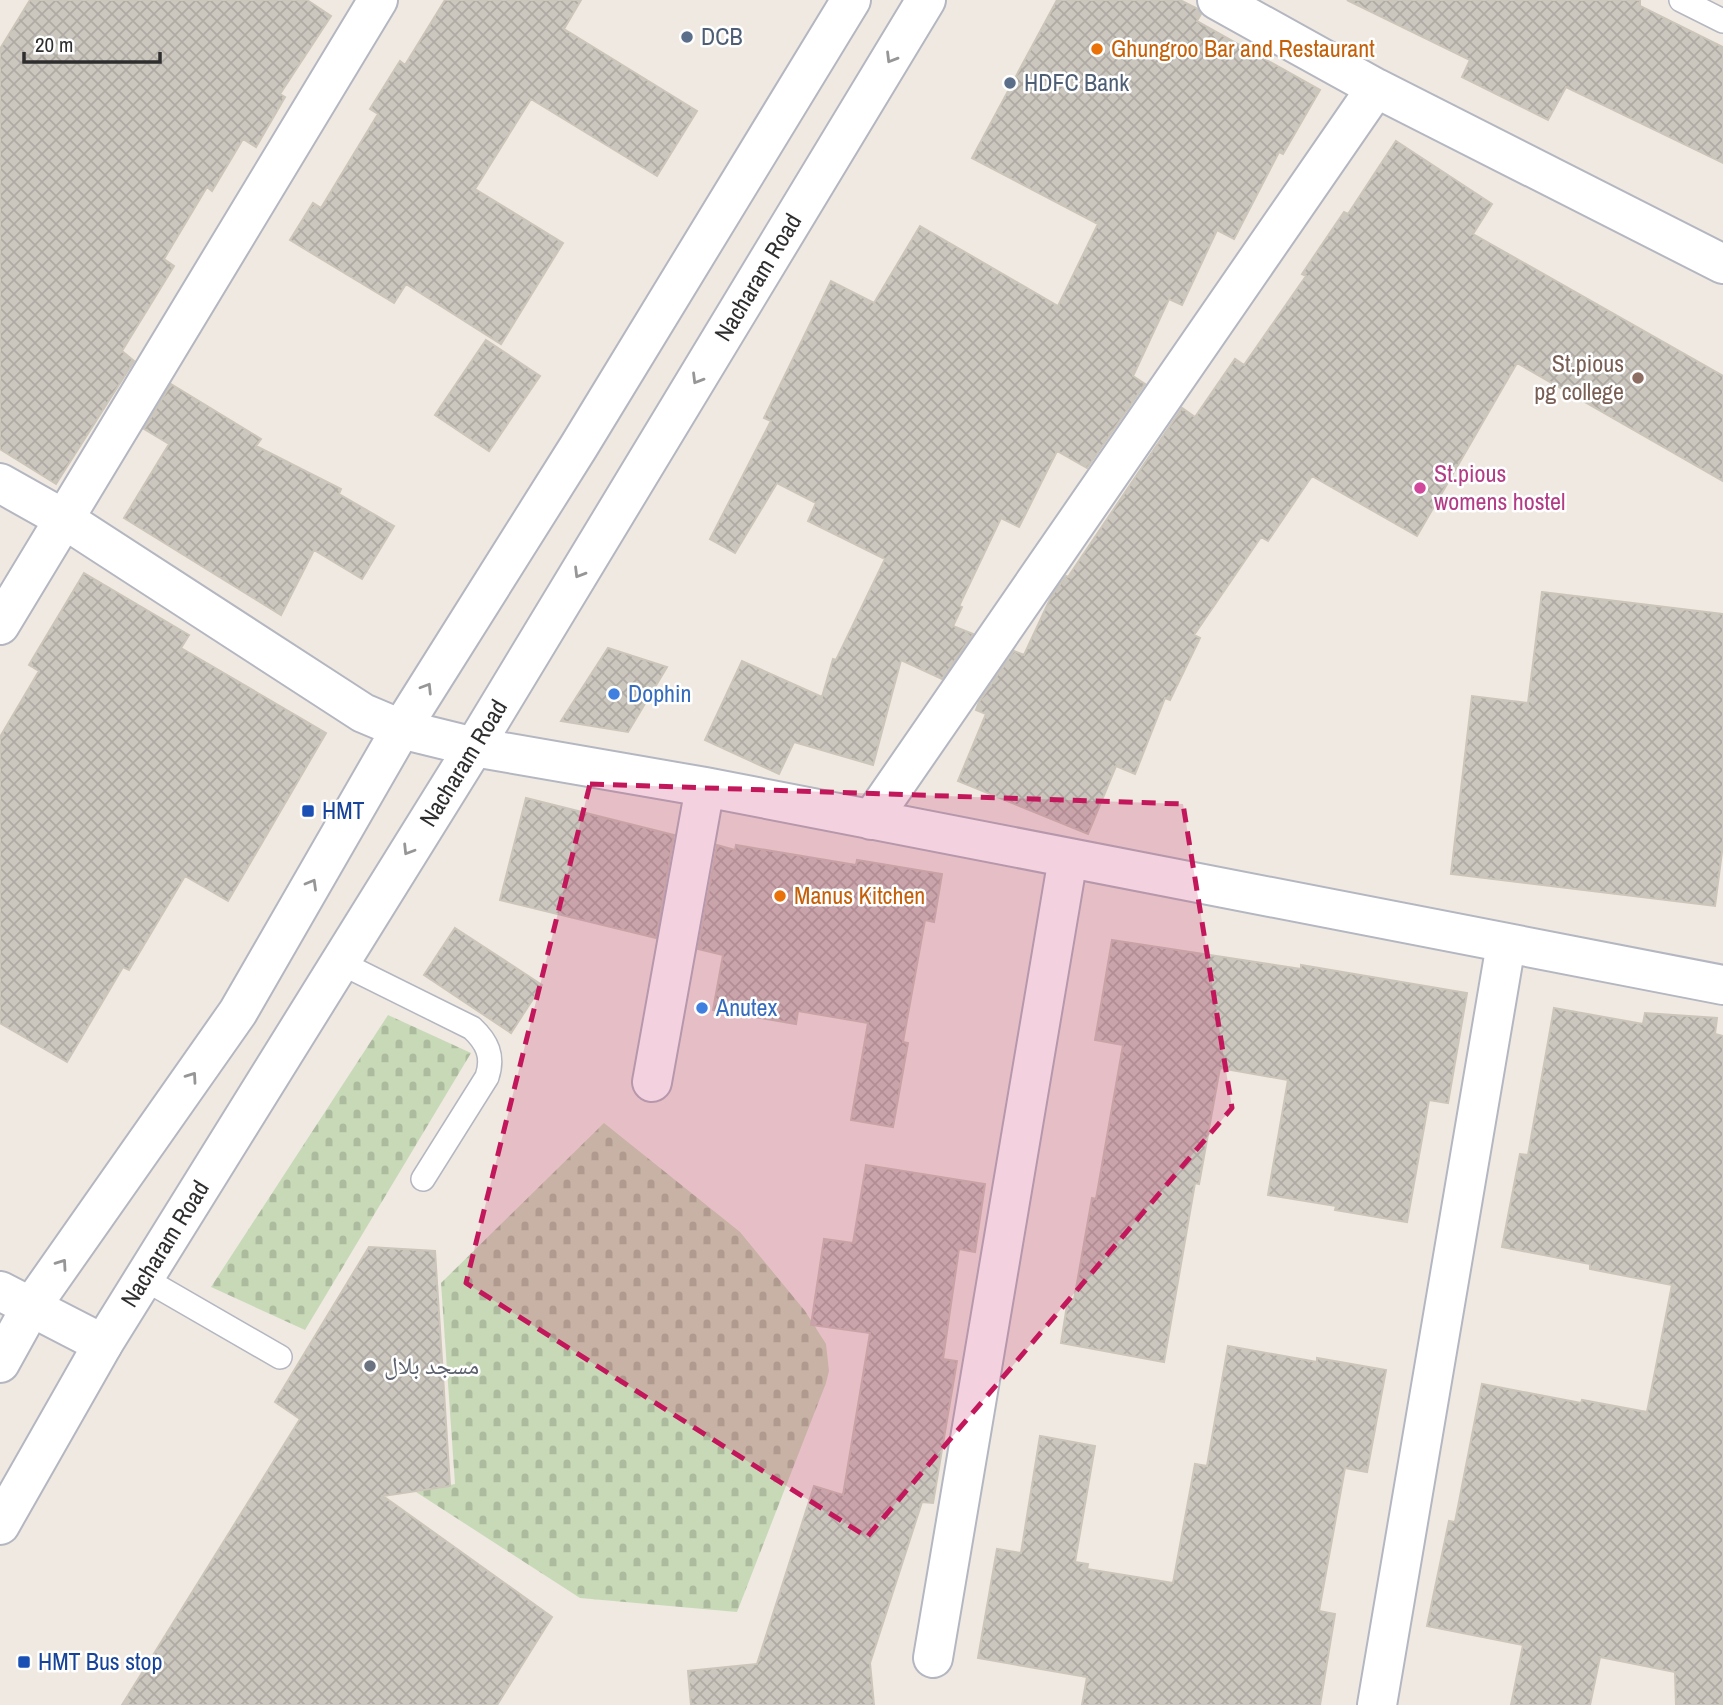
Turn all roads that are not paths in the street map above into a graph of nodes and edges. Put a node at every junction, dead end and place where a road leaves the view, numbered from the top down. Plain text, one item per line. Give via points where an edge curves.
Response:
1 (377, 0) edge
2 (851, 0) edge
3 (926, 0) edge
4 (1217, 0) edge
5 (1681, 0) edge
6 (1723, 21) edge
7 (1376, 88) junction
8 (1723, 264) edge
9 (0, 483) edge
10 (64, 519) junction
11 (0, 625) edge
12 (401, 729) junction
13 (474, 747) junction
14 (705, 788) junction
15 (871, 820) junction
16 (1068, 858) junction
17 (1506, 944) junction
18 (339, 962) junction
19 (1723, 985) edge
20 (652, 1082) dead end
21 (423, 1179) dead end
22 (143, 1279) junction
23 (16, 1299) edge
24 (103, 1344) junction
25 (280, 1357) dead end
26 (0, 1363) edge
27 (0, 1525) edge
28 (933, 1658) dead end
29 (1377, 1705) edge

1 - 10 street
12 -> 2 street
3 -> 13 street, Nacharam Road
4 - 7 street
5 - 6 lane
7 - 8 street
7 - 15 street
9 - 10 street
10 - 11 street
10 - 12 street via 363,713
12 - 13 street
23 -> 12 street via 238,1012
13 - 14 street
13 -> 18 street, Nacharam Road
14 - 15 street
14 - 20 street
15 - 16 street
16 - 17 street
16 - 28 street
17 - 19 street
17 - 29 street
18 - 21 lane via 472,1027 488,1048 487,1077
18 - 22 street, Nacharam Road
22 - 24 street, Nacharam Road
22 - 25 lane
23 - 24 street
23 - 26 street
24 - 27 street, Nacharam Road

